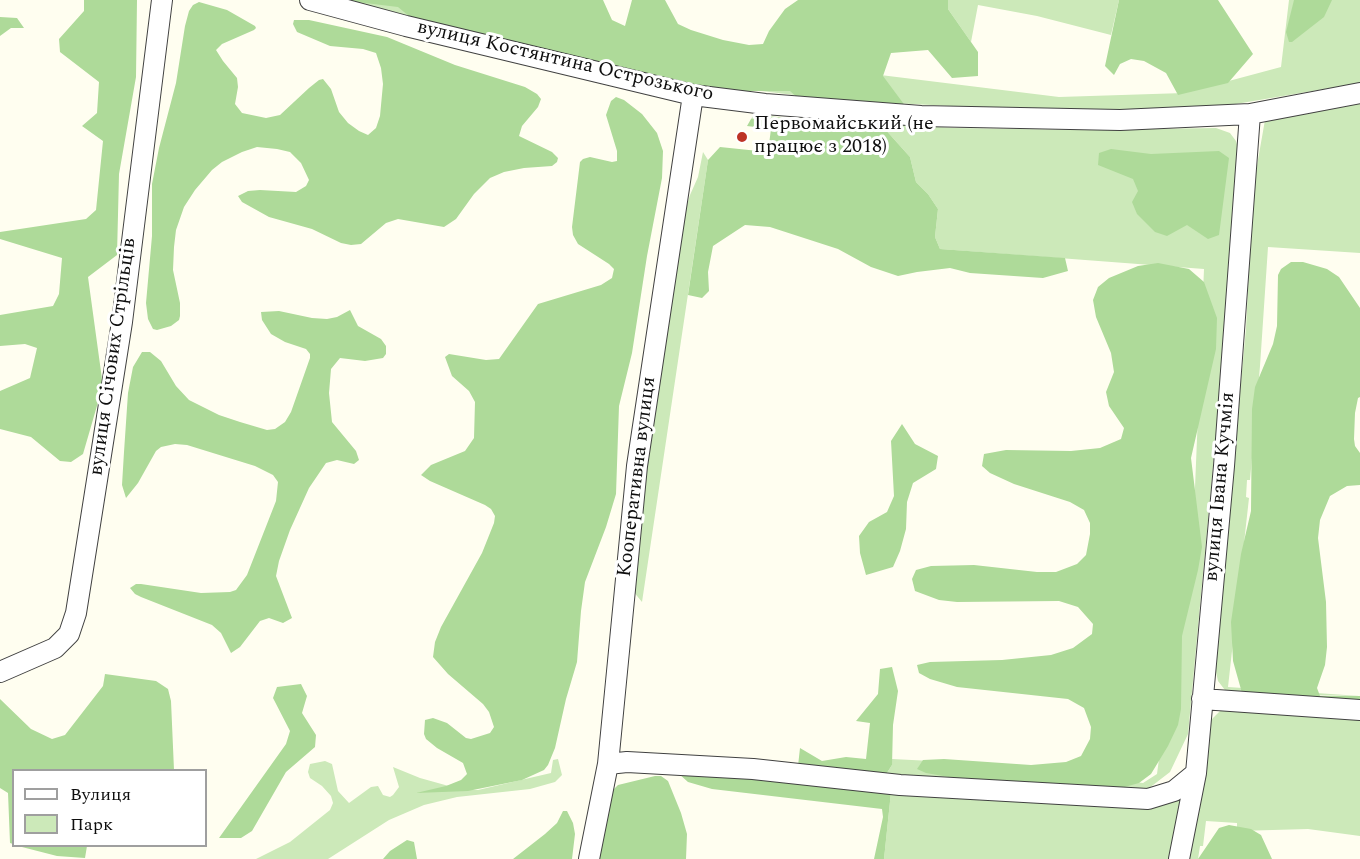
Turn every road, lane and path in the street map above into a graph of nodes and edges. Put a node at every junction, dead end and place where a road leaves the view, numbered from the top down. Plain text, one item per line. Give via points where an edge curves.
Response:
1 (162, 0) edge
2 (310, 0) edge
3 (1360, 93) edge
4 (693, 95) junction
5 (1250, 114) junction
6 (0, 672) edge
7 (1202, 699) junction
8 (1360, 710) edge
9 (608, 764) junction
10 (1196, 773) junction
11 (589, 859) edge
12 (1179, 859) edge

1 - 6 street, вулиця Січових Стрільців via 122,322 76,613 69,634 55,648
2 - 4 street, вулиця Костянтина Острозького
3 - 5 street, вулиця Костянтина Острозького
4 - 5 street, вулиця Костянтина Острозького via 921,116 1120,120
4 - 9 street, Кооперативна вулиця via 636,466
5 - 7 street, вулиця Івана Кучмія
7 - 8 street
7 - 10 street, вулиця Івана Кучмія
9 - 10 street via 753,769 900,785 1148,799 1174,791
9 - 11 street, Кооперативна вулиця
10 - 12 street, вулиця Івана Кучмія

